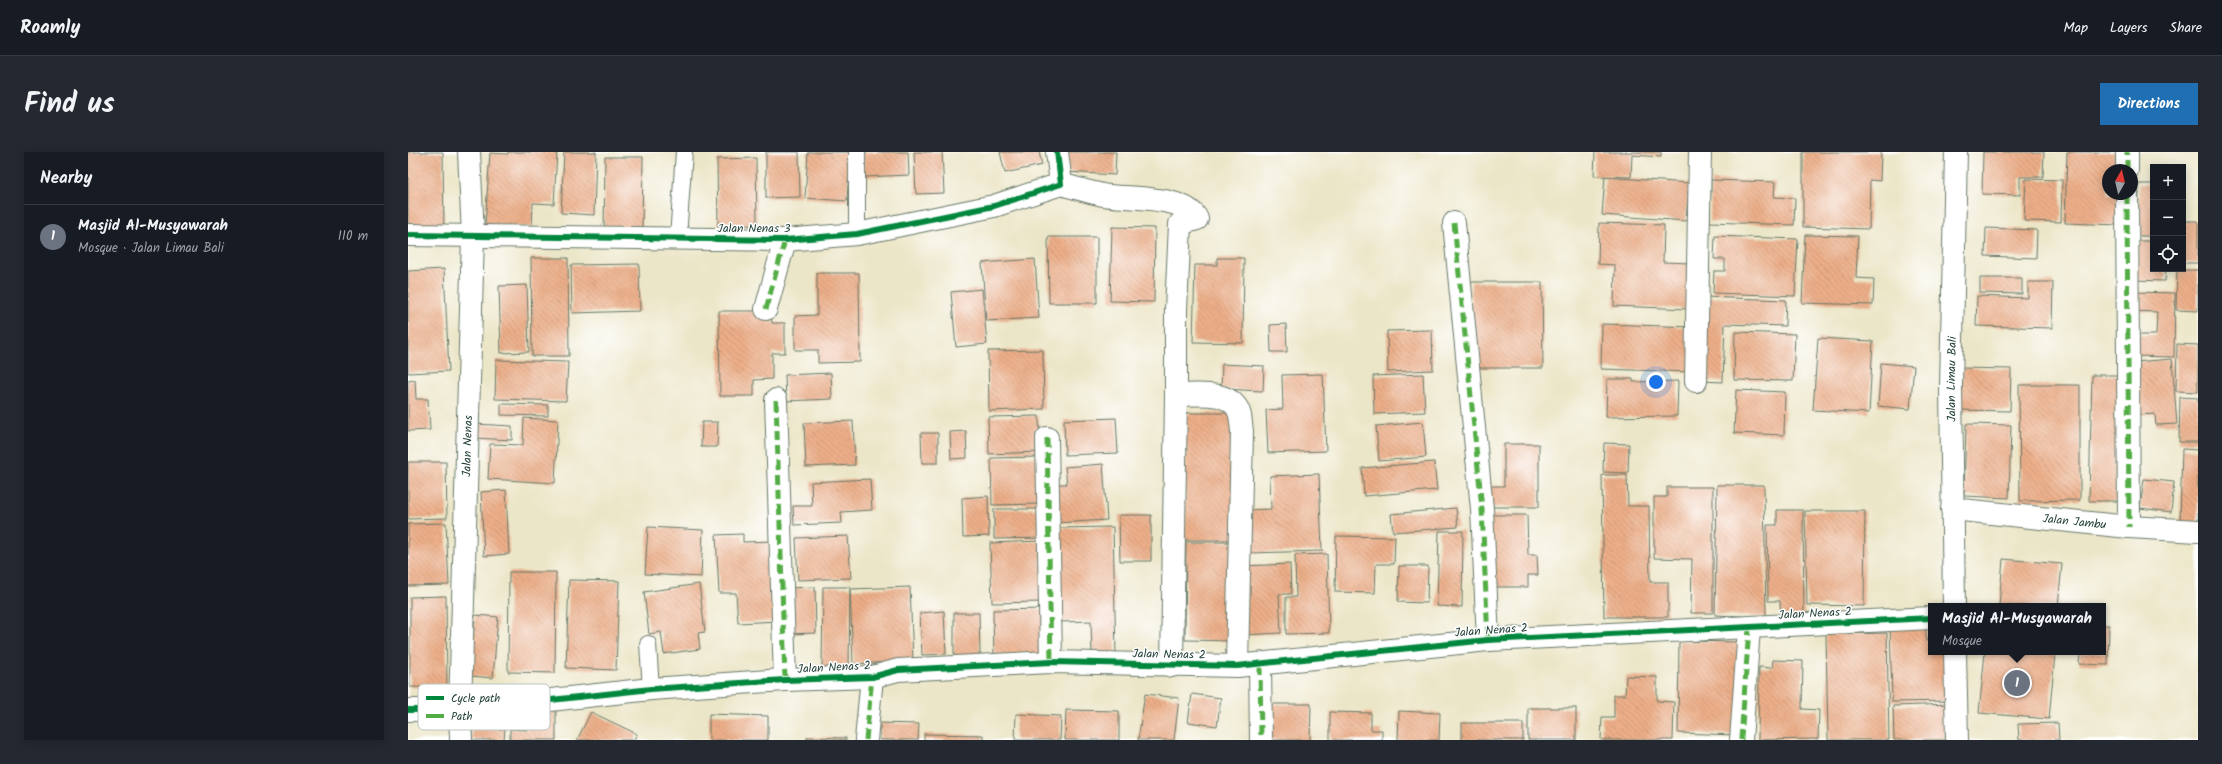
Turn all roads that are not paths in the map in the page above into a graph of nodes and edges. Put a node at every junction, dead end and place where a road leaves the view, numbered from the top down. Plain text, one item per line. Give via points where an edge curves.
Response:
1 (469, 152) edge
2 (684, 152) edge
3 (857, 152) edge
4 (1057, 152) edge
5 (1700, 152) edge
6 (1956, 152) edge
7 (2127, 152) edge
8 (2127, 164) edge
9 (1061, 184) junction
10 (2127, 200) edge
11 (1454, 223) dead end
12 (857, 234) junction
13 (408, 235) edge
14 (473, 235) junction
15 (678, 238) junction
16 (785, 240) junction
17 (766, 309) dead end
18 (1696, 381) dead end
19 (1176, 395) junction
20 (776, 400) dead end
21 (1047, 438) dead end
22 (1952, 509) junction
23 (2129, 527) junction
24 (2198, 531) edge
25 (1954, 603) edge
26 (1928, 618) edge
27 (1749, 628) junction
28 (1488, 640) junction
29 (648, 644) dead end
30 (1955, 655) edge
31 (1051, 662) junction
32 (1260, 665) junction
33 (1172, 666) junction
34 (1237, 666) junction
35 (872, 677) junction
36 (785, 680) junction
37 (461, 684) edge
38 (651, 689) junction
39 (550, 700) edge
40 (461, 730) edge
41 (461, 740) edge
42 (866, 740) edge
43 (1261, 740) edge
44 (1741, 740) edge
45 (1957, 740) edge

1 - 14 street, Jalan Nenas
2 - 15 lane
3 - 12 lane
4 - 9 street
5 - 18 street
6 - 22 street, Jalan Limau Bali via 1951,386
7 - 8 street
9 - 12 street, Jalan Nenas 3 via 994,206
9 - 19 street via 1104,195 1176,204 1190,209 1196,215 1197,219 1180,224
10 - 23 street
11 - 28 street via 1482,510
12 - 16 street, Jalan Nenas 3
13 - 14 street, Jalan Nenas 3
14 - 15 street, Jalan Nenas 3
14 - 37 street, Jalan Nenas
15 - 16 street, Jalan Nenas 3
16 - 17 street
19 - 33 street
19 - 34 street via 1215,395 1233,402 1240,413 1242,431
20 - 36 street
21 - 31 street
22 - 23 street, Jalan Jambu
22 - 25 street, Jalan Limau Bali
23 - 24 street, Jalan Jambu
26 - 27 street, Jalan Nenas 2
27 - 28 street, Jalan Nenas 2
27 - 44 street
28 - 32 street, Jalan Nenas 2
29 - 38 lane
30 - 45 street
31 - 33 street, Jalan Nenas 2
31 - 35 street, Jalan Nenas 2 via 898,670
32 - 34 street, Jalan Nenas 2
32 - 43 street
33 - 34 street, Jalan Nenas 2
35 - 36 street, Jalan Nenas 2
35 - 42 street
36 - 38 street, Jalan Nenas 2
38 - 39 street, Jalan Nenas 2
40 - 41 street, Jalan Nenas

